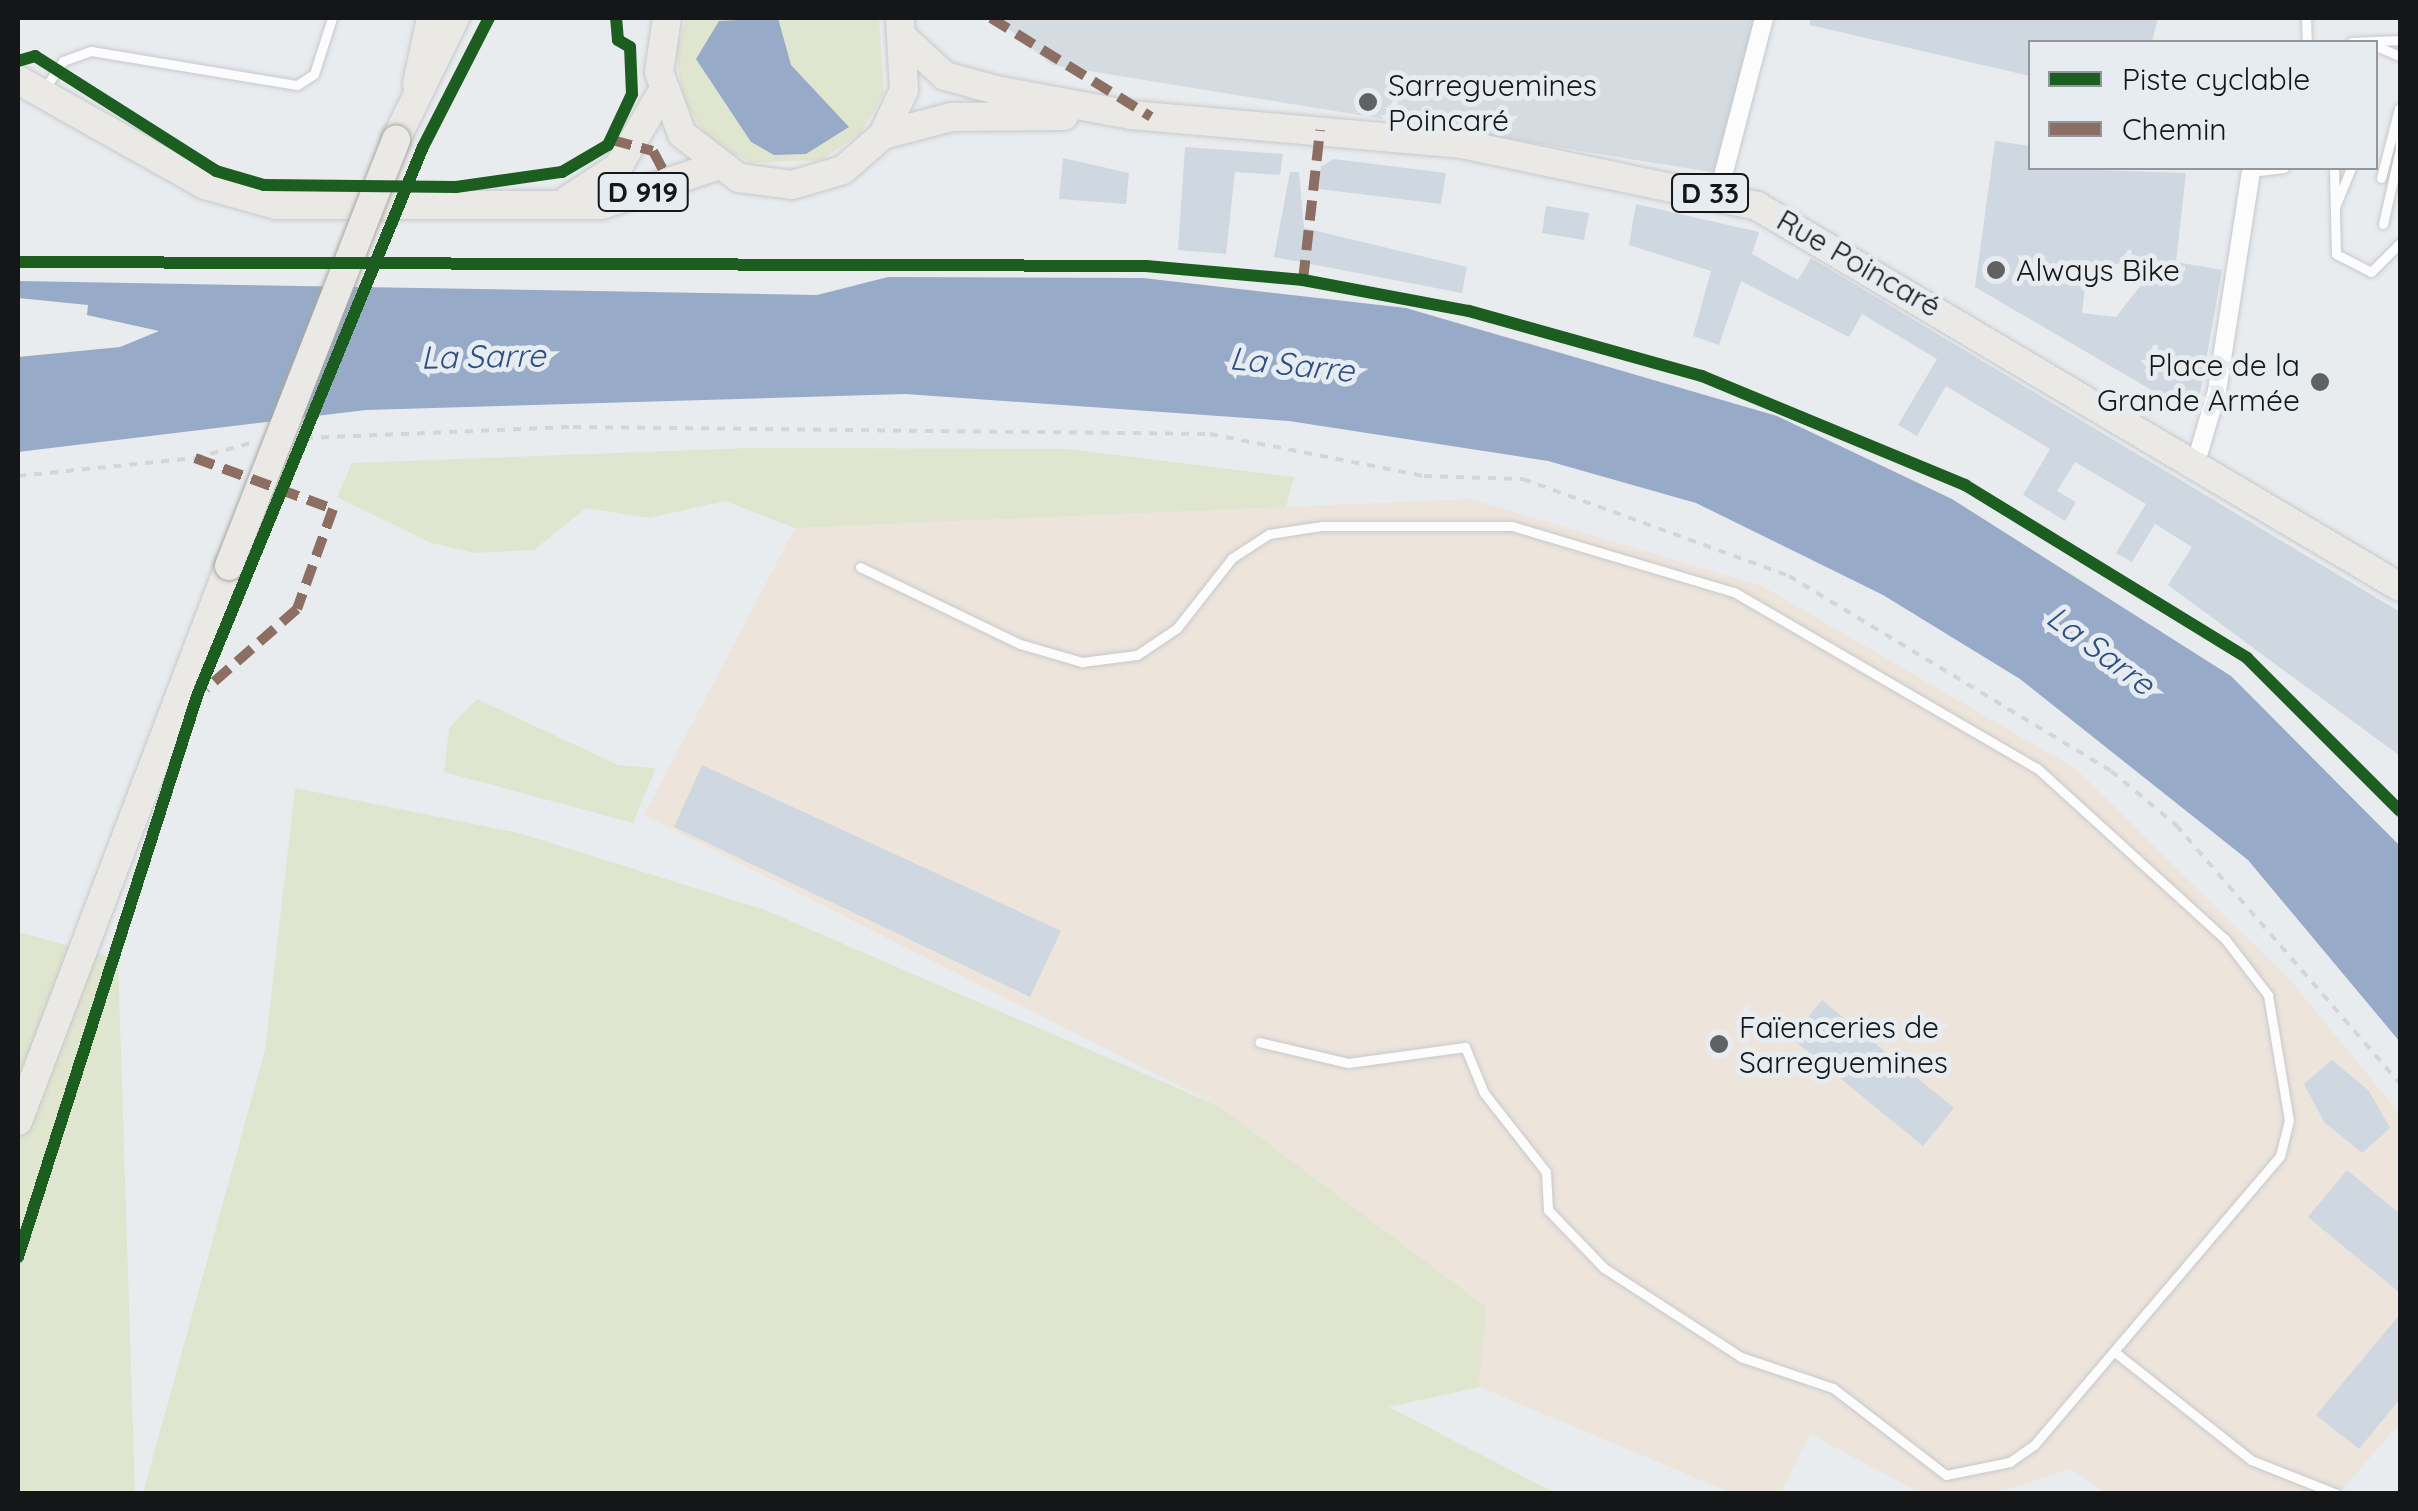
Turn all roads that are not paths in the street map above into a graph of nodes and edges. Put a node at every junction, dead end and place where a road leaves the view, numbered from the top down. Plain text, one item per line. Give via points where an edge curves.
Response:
1 (332, 18) edge
2 (431, 18) edge
3 (454, 18) edge
4 (667, 18) edge
5 (1764, 18) edge
6 (903, 29) edge
7 (417, 84) junction
8 (30, 85) edge
9 (662, 92) junction
10 (2400, 108) edge
11 (1131, 115) junction
12 (882, 135) junction
13 (2400, 152) edge
14 (716, 166) junction
15 (2268, 170) edge
16 (2335, 170) edge
17 (2350, 170) edge
18 (2252, 172) joint
19 (2381, 178) dead end
20 (1718, 195) junction
21 (569, 199) junction
22 (2330, 218) junction
23 (2383, 224) dead end
24 (2400, 243) edge
25 (2196, 462) junction
26 (860, 567) dead end
27 (2400, 587) edge
28 (1260, 1042) dead end
29 (18, 1121) edge
30 (2116, 1354) junction
31 (2337, 1494) edge

1 - 8 lane via 314,74 297,85 91,51
2 - 7 main road
3 - 7 main road
4 - 9 main road
5 - 20 street
6 - 11 main road, Rue Poincaré / D 33 via 945,76
6 - 12 main road via 904,90
7 - 29 main road, bridge
8 - 21 main road, D 919 via 244,200
9 - 14 main road via 682,134
9 - 21 main road, D 919 via 618,167
10 - 13 lane
10 - 19 lane
11 - 12 main road, Rue Poincaré / D 33 via 951,116
11 - 20 main road, Rue Poincaré / D 33 via 1461,144
12 - 14 main road via 842,170 805,183 765,184
13 - 23 lane
14 - 21 main road, D 919 via 602,204
15 - 18 lane
16 - 22 lane
17 - 22 lane
18 - 25 street via 2217,391
20 - 25 main road, Rue Poincaré / D 33 via 1821,238
22 - 24 lane via 2329,240 2351,268 2390,263
25 - 27 main road, Rue Poincaré / D 33
26 - 30 lane via 1020,644 1082,662 1136,656 1178,628 1232,558 1268,534 1512,526 1769,606 2037,768 2252,969 2268,995 2284,1074 2280,1156
28 - 30 lane via 1348,1063 1466,1047 1484,1093 1546,1172 1548,1210 1604,1268 1740,1356 1832,1388 1946,1475 2010,1462
30 - 31 lane via 2250,1460

